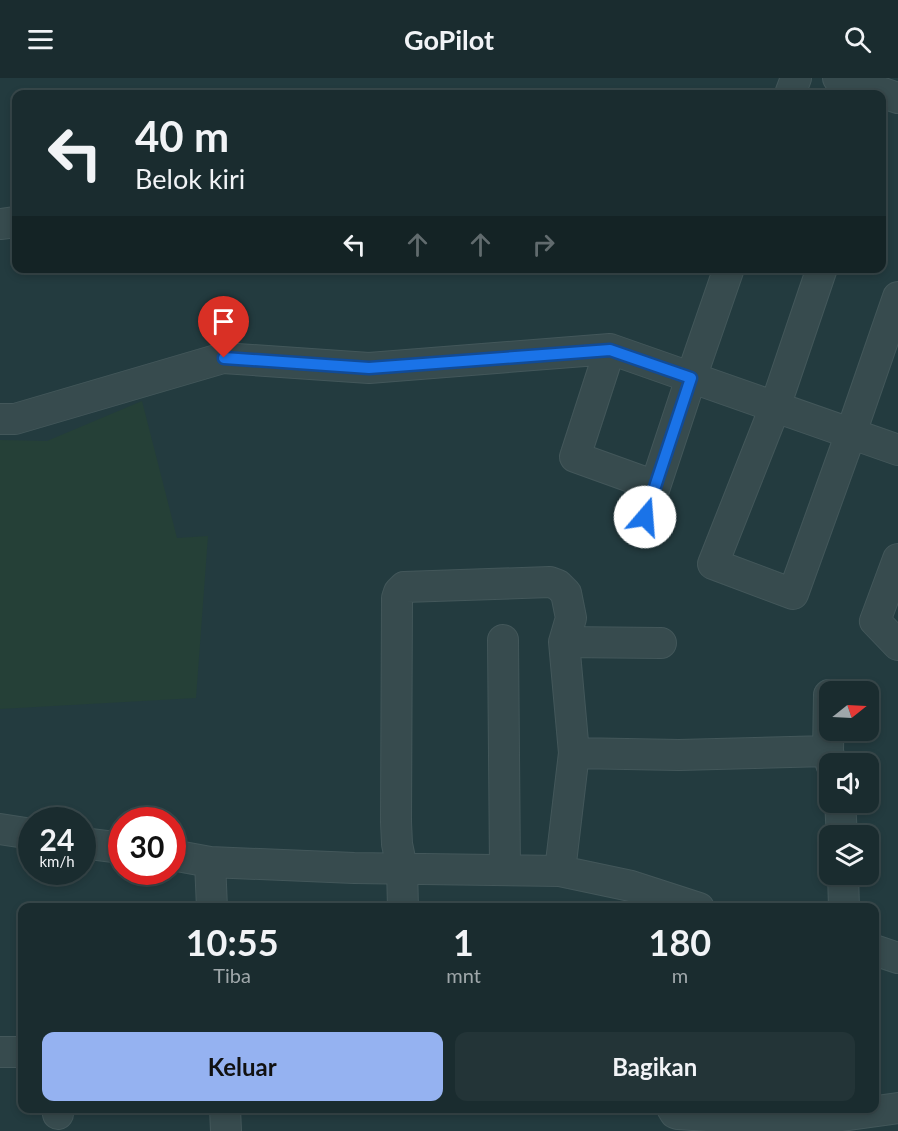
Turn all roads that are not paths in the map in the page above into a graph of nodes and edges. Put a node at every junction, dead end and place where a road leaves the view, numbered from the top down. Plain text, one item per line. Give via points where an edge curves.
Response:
1 (838, 78) edge
2 (873, 90) edge
3 (727, 273) edge
4 (820, 273) edge
5 (898, 297) edge
6 (610, 350) junction
7 (691, 378) junction
8 (775, 407) junction
9 (0, 419) edge
10 (851, 433) junction
11 (898, 450) edge
12 (650, 484) dead end
13 (645, 517) dead end
14 (898, 559) edge
15 (503, 640) dead end
16 (564, 642) junction
17 (661, 643) dead end
18 (898, 645) edge
19 (574, 753) junction
20 (819, 757) edge
21 (0, 829) edge
22 (18, 832) edge
23 (186, 858) edge
24 (210, 862) junction
25 (402, 868) junction
26 (505, 869) junction
27 (560, 870) junction
28 (843, 885) edge
29 (630, 897) edge
30 (212, 903) edge
31 (403, 903) edge
32 (668, 903) edge
33 (844, 903) edge
34 (879, 952) edge
35 (898, 958) edge
36 (0, 1052) edge
37 (18, 1052) edge
38 (898, 1108) edge
39 (879, 1111) edge
40 (225, 1113) edge
41 (862, 1113) edge
42 (674, 1118) edge
43 (226, 1131) edge

1 - 2 street
3 - 7 street
4 - 8 street
5 - 10 street
6 - 7 street
6 - 9 street via 369,368 224,358 15,419
6 - 12 street via 575,457
7 - 8 street
7 - 13 street
8 - 10 street
8 - 10 street via 713,564 793,594
10 - 11 street
14 - 18 street via 874,621
15 - 26 street
16 - 17 street
16 - 19 street
16 - 25 street via 571,618 568,600 564,589 554,583 410,586 399,592 396,822
19 - 20 street
19 - 27 street
21 - 22 street
23 - 24 street
24 - 25 street
24 - 30 street
25 - 26 street
25 - 31 street
26 - 27 street
27 - 29 street
28 - 33 street
29 - 32 street
34 - 35 street
36 - 37 street
38 - 39 street
40 - 43 street
41 - 42 street via 798,1122 678,1114

